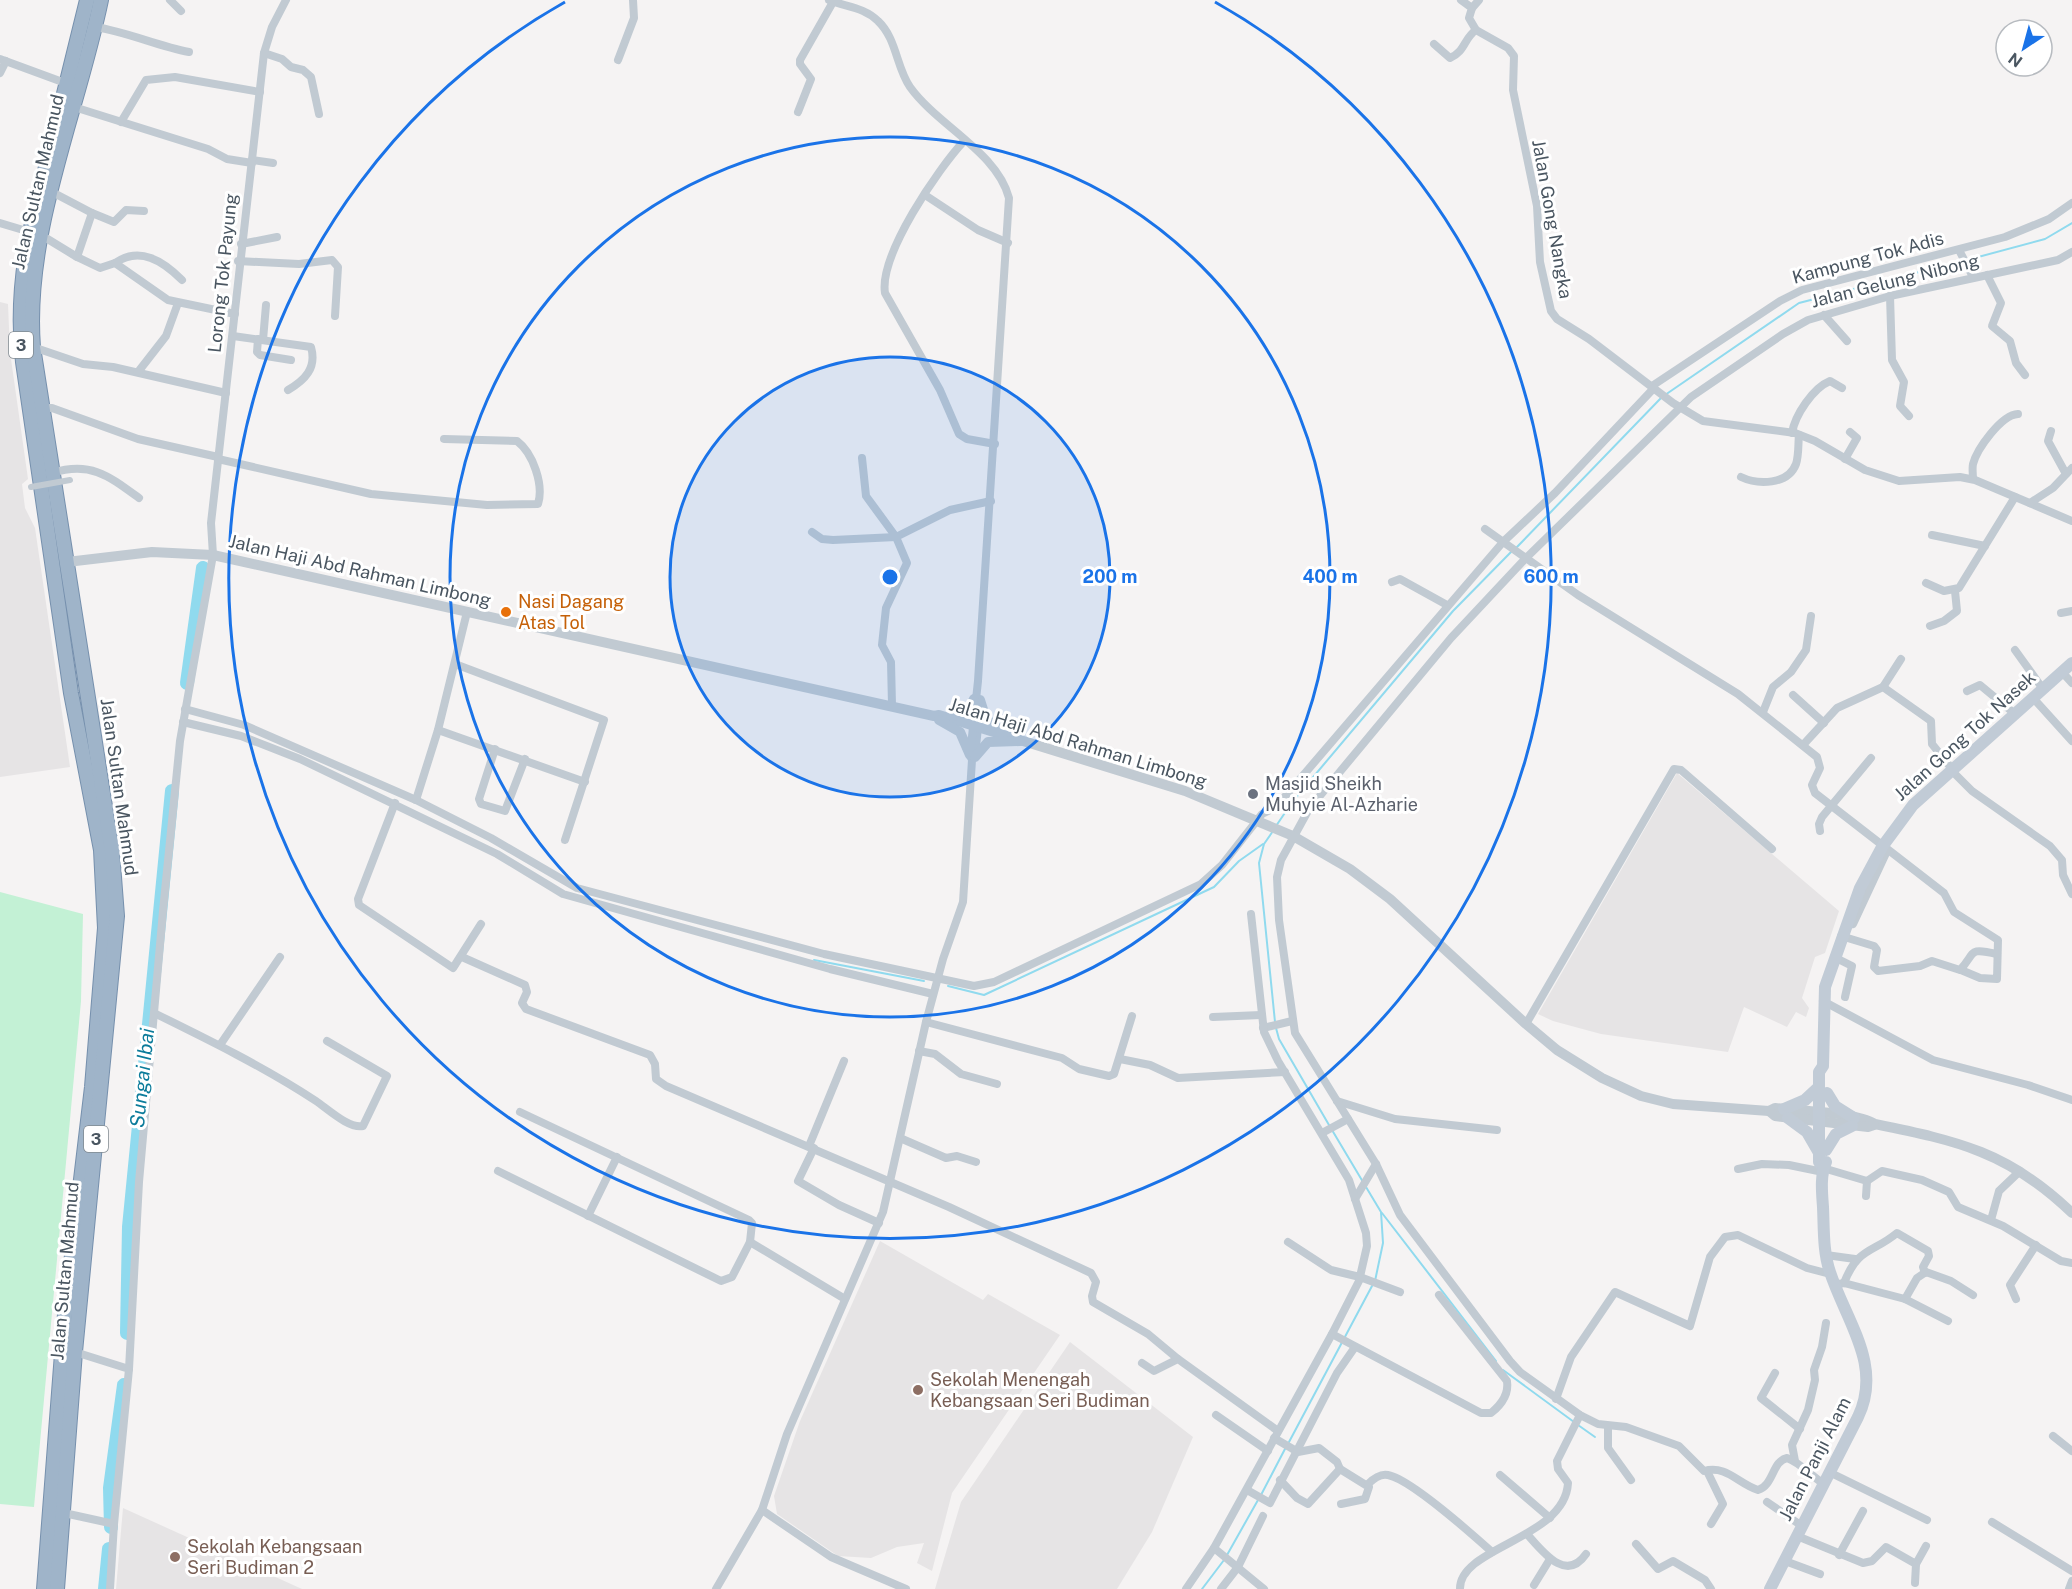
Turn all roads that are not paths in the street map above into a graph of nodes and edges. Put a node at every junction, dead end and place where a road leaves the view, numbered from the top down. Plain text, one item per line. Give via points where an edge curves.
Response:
1 (87, 0) edge
2 (101, 0) edge
3 (170, 0) edge
4 (286, 0) edge
5 (633, 0) edge
6 (1461, 0) edge
7 (1479, 0) edge
8 (831, 1) edge
9 (1472, 8) junction
10 (181, 11) dead end
11 (95, 27) junction
12 (1476, 30) junction
13 (1434, 44) dead end
14 (189, 52) dead end
15 (264, 53) junction
16 (3, 60) edge
17 (618, 60) dead end
18 (0, 72) edge
19 (68, 84) junction
20 (260, 92) junction
21 (74, 107) junction
22 (798, 112) dead end
23 (319, 114) dead end
24 (121, 122) junction
25 (964, 141) junction
26 (252, 162) junction
27 (273, 163) dead end
28 (52, 192) junction
29 (924, 195) junction
30 (2072, 203) edge
31 (144, 212) dead end
32 (92, 213) junction
33 (0, 223) edge
34 (35, 233) junction
35 (277, 237) dead end
36 (1008, 243) junction
37 (242, 244) junction
38 (1960, 252) junction
39 (2072, 252) edge
40 (77, 257) junction
41 (238, 261) junction
42 (115, 263) junction
43 (1971, 275) junction
44 (1988, 275) junction
45 (182, 280) dead end
46 (1890, 296) junction
47 (178, 303) junction
48 (266, 305) dead end
49 (235, 314) junction
50 (1824, 315) junction
51 (335, 316) dead end
52 (233, 336) junction
53 (260, 340) junction
54 (1847, 341) dead end
55 (33, 347) junction
56 (291, 360) dead end
57 (138, 372) junction
58 (2025, 375) dead end
59 (1655, 388) junction
60 (1842, 388) dead end
61 (288, 390) dead end
62 (226, 393) junction
63 (1677, 405) junction
64 (42, 408) junction
65 (2018, 414) dead end
66 (1909, 416) dead end
67 (2051, 431) dead end
68 (1850, 432) dead end
69 (1795, 434) junction
70 (444, 439) dead end
71 (995, 444) junction
72 (218, 458) junction
73 (862, 458) dead end
74 (1845, 459) junction
75 (2069, 471) edge
76 (52, 473) junction
77 (1741, 477) dead end
78 (1973, 479) junction
79 (70, 480) dead end
80 (31, 487) dead end
81 (2049, 490) junction
82 (2015, 497) junction
83 (139, 498) dead end
84 (991, 501) junction
85 (2030, 503) junction
86 (2048, 510) junction
87 (2072, 521) edge
88 (1485, 529) dead end
89 (812, 532) dead end
90 (1932, 535) dead end
91 (896, 537) junction
92 (1504, 543) junction
93 (1985, 546) junction
94 (213, 555) junction
95 (1524, 558) junction
96 (67, 562) junction
97 (1392, 582) dead end
98 (1926, 583) dead end
99 (1955, 591) junction
100 (1447, 605) junction
101 (2072, 611) edge
102 (467, 612) junction
103 (2061, 613) dead end
104 (1811, 616) dead end
105 (1930, 626) dead end
106 (2014, 650) dead end
107 (1901, 659) dead end
108 (2072, 663) edge
109 (455, 664) junction
110 (2062, 672) junction
111 (2072, 683) edge
112 (1883, 687) junction
113 (2043, 689) junction
114 (87, 691) junction
115 (1967, 691) dead end
116 (71, 693) junction
117 (1793, 695) dead end
118 (977, 698) junction
119 (2033, 698) junction
120 (892, 705) junction
121 (185, 710) junction
122 (1763, 712) junction
123 (2015, 714) junction
124 (937, 717) junction
125 (183, 722) junction
126 (1824, 723) junction
127 (975, 728) junction
128 (438, 730) junction
129 (1018, 740) junction
130 (2072, 741) edge
131 (1803, 745) junction
132 (495, 749) junction
133 (972, 757) junction
134 (1871, 758) dead end
135 (525, 759) junction
136 (1951, 769) junction
137 (585, 782) junction
138 (416, 800) junction
139 (395, 803) junction
140 (1831, 807) junction
141 (1260, 822) junction
142 (1820, 831) dead end
143 (1289, 834) junction
144 (565, 840) dead end
145 (1772, 849) dead end
146 (1884, 849) junction
147 (2072, 894) edge
148 (1251, 914) dead end
149 (482, 924) dead end
150 (1844, 937) junction
151 (1997, 954) junction
152 (280, 957) dead end
153 (462, 957) junction
154 (1834, 957) junction
155 (1961, 970) junction
156 (937, 978) junction
157 (933, 994) junction
158 (1845, 997) dead end
159 (1823, 1001) junction
160 (154, 1012) junction
161 (1261, 1015) junction
162 (1132, 1017) dead end
163 (1213, 1017) dead end
164 (926, 1022) junction
165 (1289, 1022) junction
166 (1526, 1024) junction
167 (1265, 1027) junction
168 (327, 1041) dead end
169 (220, 1045) junction
170 (919, 1052) junction
171 (1120, 1059) junction
172 (844, 1061) dead end
173 (1285, 1072) junction
174 (998, 1084) dead end
175 (1823, 1090) junction
176 (2072, 1100) edge
177 (1337, 1101) junction
178 (1363, 1109) junction
179 (520, 1112) dead end
180 (1786, 1114) junction
181 (1823, 1118) junction
182 (1349, 1121) junction
183 (1853, 1122) junction
184 (1497, 1130) dead end
185 (1324, 1132) junction
186 (900, 1138) junction
187 (812, 1147) junction
188 (1822, 1151) junction
189 (617, 1157) junction
190 (976, 1162) dead end
191 (1375, 1167) junction
192 (1738, 1169) dead end
193 (1823, 1170) junction
194 (498, 1171) dead end
195 (2020, 1171) junction
196 (1867, 1181) junction
197 (890, 1182) junction
198 (1866, 1196) dead end
199 (1356, 1198) junction
200 (2072, 1213) edge
201 (588, 1216) junction
202 (1991, 1220) junction
203 (879, 1223) junction
204 (750, 1242) junction
205 (1288, 1242) dead end
206 (2036, 1245) junction
207 (1826, 1255) junction
208 (1855, 1259) junction
209 (2072, 1263) edge
210 (1925, 1273) junction
211 (1364, 1278) junction
212 (1836, 1281) junction
213 (1400, 1292) dead end
214 (1439, 1294) dead end
215 (1973, 1295) dead end
216 (845, 1299) junction
217 (1905, 1299) junction
218 (2016, 1299) dead end
219 (1460, 1308) junction
220 (1948, 1321) dead end
221 (1826, 1323) dead end
222 (1478, 1332) junction
223 (1335, 1335) junction
224 (1352, 1346) junction
225 (1491, 1349) junction
226 (75, 1352) junction
227 (1178, 1359) junction
228 (1142, 1363) dead end
229 (126, 1368) junction
230 (1775, 1373) dead end
231 (1556, 1399) junction
232 (1216, 1415) dead end
233 (1577, 1421) junction
234 (1608, 1426) junction
235 (1800, 1429) junction
236 (2053, 1436) dead end
237 (1277, 1437) junction
238 (62, 1448) junction
239 (1268, 1451) junction
240 (1295, 1451) junction
241 (2072, 1451) edge
242 (1796, 1461) junction
243 (1340, 1469) junction
244 (1707, 1471) junction
245 (1500, 1475) dead end
246 (1826, 1478) junction
247 (1280, 1480) junction
248 (1631, 1480) dead end
249 (1368, 1484) junction
250 (1249, 1491) junction
251 (1767, 1502) dead end
252 (1341, 1504) dead end
253 (762, 1510) junction
254 (1863, 1511) dead end
255 (64, 1513) junction
256 (1263, 1516) dead end
257 (1550, 1518) junction
258 (1927, 1520) dead end
259 (1992, 1522) dead end
260 (114, 1524) junction
261 (1711, 1524) dead end
262 (1799, 1531) junction
263 (1527, 1534) junction
264 (1636, 1544) dead end
265 (1926, 1546) dead end
266 (1217, 1550) junction
267 (1492, 1552) junction
268 (1586, 1554) dead end
269 (1839, 1555) junction
270 (1550, 1558) junction
271 (1785, 1560) junction
272 (1234, 1564) junction
273 (1916, 1564) junction
274 (2072, 1571) edge
275 (1820, 1575) dead end
276 (2072, 1581) edge
277 (1915, 1583) dead end
278 (1534, 1585) dead end
279 (1771, 1588) edge
280 (44, 1589) edge
281 (57, 1589) edge
282 (110, 1589) edge
283 (716, 1589) edge
284 (906, 1589) edge
285 (1186, 1589) edge
286 (1221, 1589) edge
287 (1264, 1589) edge
288 (1460, 1589) edge
289 (1711, 1589) edge
290 (2069, 1589) edge

1 - 19 highway, Jalan Sultan Mahmud / 3
2 - 11 highway, Jalan Sultan Mahmud / 3
3 - 10 street
4 - 15 street, Lorong Tok Payung
5 - 17 street via 634,18
6 - 9 street
7 - 9 street
8 - 22 street via 800,60 811,79
8 - 25 street via 859,9 881,24 908,85
9 - 12 street via 1469,18
11 - 14 street via 124,31 163,47
11 - 21 highway, Jalan Sultan Mahmud / 3
12 - 13 street via 1462,50 1450,58
12 - 59 street, Jalan Gong Nangka via 1508,48 1514,56 1515,102 1537,206 1540,262 1554,316
15 - 20 street, Lorong Tok Payung
15 - 23 street via 311,77
16 - 18 street
16 - 19 street
19 - 34 highway, Jalan Sultan Mahmud / 3
20 - 24 street via 175,77 146,80
20 - 26 street, Lorong Tok Payung
21 - 24 street
21 - 28 highway, Jalan Sultan Mahmud / 3
24 - 26 street via 208,149 227,159
25 - 29 street
25 - 36 street via 989,162 1006,187 1010,206
26 - 27 street
26 - 37 street, Lorong Tok Payung
28 - 32 street
28 - 34 highway, Jalan Sultan Mahmud / 3
29 - 36 street via 978,230
29 - 71 street via 896,245 883,281 885,292 940,390 959,434
30 - 38 street, Kampung Tok Adis via 2032,227
31 - 32 street via 126,210 114,222
32 - 40 street
33 - 34 street
34 - 40 street
34 - 55 highway, Jalan Sultan Mahmud / 3
34 - 116 highway, Jalan Sultan Mahmud / 3 via 20,296 20,331
35 - 37 street
36 - 71 street
37 - 41 street, Lorong Tok Payung
38 - 43 street
38 - 59 street, Kampung Tok Adis via 1790,295
39 - 44 street, Jalan Gelung Nibong via 2058,260
40 - 42 street via 100,268
41 - 49 street, Lorong Tok Payung
41 - 51 street via 299,264 332,260 338,267
42 - 45 street via 129,256 149,257
42 - 47 street via 153,291
43 - 44 street, Jalan Gelung Nibong
43 - 46 street, Jalan Gelung Nibong
44 - 58 street via 2001,303 1992,326 2010,341 2016,363
46 - 50 street, Jalan Gelung Nibong
46 - 66 street via 1891,355 1904,379 1900,406
47 - 49 street
47 - 57 street via 166,336
48 - 53 street
49 - 52 street, Lorong Tok Payung
50 - 54 street
50 - 63 street, Jalan Gelung Nibong via 1783,334
52 - 53 street
52 - 62 street, Lorong Tok Payung
53 - 56 street via 256,352 260,356
53 - 61 street via 311,346 309,374
55 - 57 street via 83,364
55 - 64 highway, Jalan Sultan Mahmud / 3
57 - 62 street
59 - 63 street
59 - 92 street, Kampung Tok Adis
60 - 69 street via 1830,381 1824,385 1795,419
62 - 72 street, Lorong Tok Payung
63 - 69 street via 1714,424 1756,426
63 - 95 street, Jalan Gelung Nibong
64 - 72 street via 52,408 138,439
64 - 76 highway, Jalan Sultan Mahmud / 3
65 - 78 street via 2001,422 1989,437 1973,464
67 - 75 street via 2048,441
68 - 74 street via 1857,438
69 - 74 street
69 - 77 street via 1796,464 1789,474 1773,482
70 - 72 street via 517,441 529,454 536,472 538,504 487,505 370,494
71 - 84 street
72 - 94 street, Lorong Tok Payung via 211,523
73 - 91 street via 866,496
74 - 78 street via 1899,481
75 - 81 street
76 - 83 street via 77,467 105,473
76 - 96 highway, Jalan Sultan Mahmud / 3
78 - 82 street
79 - 80 street, bridge
81 - 85 street
81 - 86 street
82 - 85 street
82 - 93 street
84 - 91 street via 950,510
84 - 118 street
85 - 86 street
86 - 87 street
88 - 92 street
89 - 91 street via 833,540
90 - 93 street
91 - 120 street via 906,562 886,608 882,645 891,662
92 - 95 street
92 - 100 street, Kampung Tok Adis
93 - 99 street
94 - 96 street, Jalan Haji Abd Rahman Limbong via 152,552
94 - 102 street, Jalan Haji Abd Rahman Limbong
94 - 121 street, Lorong Tok Payung
95 - 122 street
95 - 143 street, Jalan Gelung Nibong via 1420,674
96 - 114 highway, Jalan Sultan Mahmud / 3
97 - 100 street via 1398,578
98 - 99 street
99 - 105 street via 1958,611
100 - 141 street, Kampung Tok Adis via 1276,807 1263,813
101 - 103 street
102 - 109 street
102 - 120 street, Jalan Haji Abd Rahman Limbong
104 - 122 street via 1806,650 1791,672 1773,687
106 - 113 street
107 - 112 street
108 - 110 main road, Jalan Gong Tok Nasek
109 - 128 street
109 - 137 street via 602,718 605,724
110 - 111 street
110 - 113 main road, Jalan Gong Tok Nasek
112 - 126 street via 1840,706
112 - 136 street via 1931,721 1932,744
113 - 119 main road, Jalan Gong Tok Nasek
114 - 116 highway
114 - 226 highway, Jalan Sultan Mahmud / 3 via 112,851 117,915
115 - 123 street via 1980,684
116 - 238 highway, Jalan Sultan Mahmud / 3 via 101,850 105,928 92,1087 65,1314
117 - 126 street
118 - 124 street via 967,714
118 - 127 street
118 - 129 street via 989,723
119 - 123 main road, Jalan Gong Tok Nasek
119 - 130 street
120 - 124 street, Jalan Haji Abd Rahman Limbong
121 - 125 street, Lorong Tok Payung
121 - 138 street, Kampung Tok Adis via 244,725
122 - 131 street
123 - 136 main road, Jalan Gong Tok Nasek
124 - 127 street, Jalan Haji Abd Rahman Limbong
124 - 133 street via 960,732
125 - 139 street via 273,747
125 - 160 street, Lorong Tok Payung
126 - 131 street
127 - 129 street, Jalan Haji Abd Rahman Limbong
127 - 133 street
128 - 132 street
128 - 138 street
129 - 133 street via 988,742
129 - 141 street, Jalan Haji Abd Rahman Limbong via 1185,791
131 - 140 street via 1820,764 1813,791
132 - 135 street
132 - 135 street via 479,799 481,804 505,811
133 - 156 street via 963,902
134 - 140 street
135 - 137 street
136 - 146 main road, Jalan Gong Tok Nasek via 1913,805
136 - 147 street via 1972,791 2050,846 2062,860 2062,875
137 - 144 street
138 - 156 street, Kampung Tok Adis via 577,888 824,954
139 - 153 street via 358,903 450,967 456,966
139 - 157 street via 497,854 563,894
140 - 142 street via 1820,821
140 - 146 street
141 - 143 street, Jalan Haji Abd Rahman Limbong
141 - 156 street, Kampung Tok Adis via 1201,884 994,982 974,986
143 - 165 street, Jalan Gelung Nibong via 1277,877
143 - 166 street, Jalan Haji Abd Rahman Limbong via 1350,869 1390,899
145 - 166 street via 1681,770 1674,769
146 - 150 main road, Jalan Gong Tok Nasek via 1860,888
146 - 151 street via 1945,894 1954,912 1995,937 1999,942
148 - 161 street
149 - 153 street
150 - 154 main road, Jalan Gong Tok Nasek
150 - 155 street via 1874,946 1874,967 1878,971 1932,961
151 - 155 street via 1974,952
151 - 155 street via 1997,979 1980,978
152 - 169 street
153 - 187 street via 525,985 527,992 522,1003 526,1009 650,1055 656,1079 666,1086
154 - 158 street via 1852,966
154 - 159 main road, Jalan Gong Tok Nasek
156 - 157 street
157 - 164 street
159 - 175 main road, Jalan Gong Tok Nasek via 1822,1066 1827,1072
159 - 176 street via 1933,1060
160 - 169 street
160 - 229 street, Lorong Tok Payung
161 - 163 street
161 - 167 street
162 - 171 street
164 - 170 street
164 - 171 street via 1062,1058 1079,1069 1109,1076 1114,1074
165 - 167 street
165 - 177 street, Jalan Gelung Nibong
166 - 180 street, Jalan Haji Abd Rahman Limbong via 1557,1050 1641,1096 1673,1104 1769,1111 1775,1108
167 - 173 street
168 - 169 street via 387,1076 366,1123 360,1127
170 - 174 street via 935,1054 961,1074
170 - 186 street
171 - 173 street via 1150,1065 1178,1078
172 - 187 street
173 - 185 street
175 - 180 main road
175 - 181 main road, Jalan Panji Alam
175 - 183 main road
177 - 178 street
177 - 182 street, Jalan Gelung Nibong
178 - 182 street
178 - 184 street via 1410,1121
179 - 189 street
180 - 181 street, Jalan Haji Abd Rahman Limbong
180 - 188 main road
181 - 183 street, Jalan Haji Abd Rahman Limbong
181 - 188 main road, Jalan Panji Alam
182 - 185 street
182 - 191 street, Jalan Gelung Nibong
183 - 188 main road
183 - 195 street, Jalan Haji Abd Rahman Limbong via 1960,1143
185 - 199 street
186 - 190 street via 946,1158 957,1156
186 - 197 street
187 - 197 street
187 - 203 street via 798,1181
188 - 193 main road, Jalan Panji Alam via 1819,1162
189 - 201 street
189 - 204 street via 749,1220
191 - 199 street
191 - 219 street, Jalan Gelung Nibong via 1400,1215
192 - 193 street via 1762,1164
193 - 196 street
193 - 207 main road, Jalan Panji Alam
194 - 201 street
195 - 200 street, Jalan Haji Abd Rahman Limbong
195 - 202 street via 1999,1191
196 - 198 street
196 - 202 street via 1886,1170 1922,1180 1951,1193 1958,1208
197 - 203 street
197 - 227 street via 1091,1273 1096,1282 1092,1300 1095,1304 1148,1334
199 - 211 street via 1367,1239
201 - 204 street via 720,1281 732,1277
202 - 206 street
203 - 216 street
204 - 216 street
205 - 211 street via 1330,1269
206 - 209 street via 2063,1262
206 - 218 street via 2010,1285
207 - 208 street
207 - 212 main road, Jalan Panji Alam
208 - 210 street via 1899,1233 1928,1251
208 - 212 street
210 - 215 street via 1934,1273
210 - 217 street via 1917,1278
211 - 213 street
211 - 223 street
212 - 217 street
212 - 231 street via 1738,1235 1725,1237 1710,1257 1690,1326 1615,1292 1571,1357
212 - 246 main road, Jalan Panji Alam via 1863,1354 1868,1384 1862,1408
214 - 219 street
216 - 253 street via 787,1434
217 - 220 street
219 - 222 street
219 - 222 street
221 - 235 street via 1813,1391
222 - 225 street
222 - 225 street
223 - 224 street
223 - 237 street
224 - 225 street via 1487,1414 1500,1404 1508,1384
224 - 240 street
225 - 231 street
226 - 229 street
226 - 238 highway, Jalan Sultan Mahmud / 3
227 - 228 street via 1154,1371
227 - 237 street
229 - 260 street, Lorong Tok Payung
230 - 235 street via 1761,1398
231 - 233 street
232 - 239 street
233 - 234 street
233 - 257 street via 1557,1461 1558,1469 1568,1480 1568,1488
234 - 244 street via 1626,1427 1679,1446
234 - 248 street via 1608,1448
235 - 242 street via 1792,1445
236 - 241 street
237 - 239 street
237 - 240 street
238 - 255 highway, Jalan Sultan Mahmud / 3
238 - 280 highway, Jalan Sultan Mahmud / 3
239 - 250 street
240 - 243 street via 1319,1448
240 - 247 street
242 - 244 street via 1782,1459 1767,1485 1758,1490 1722,1470
242 - 246 street via 1806,1473
243 - 247 street via 1308,1504
243 - 249 street
244 - 261 street via 1724,1504
245 - 257 street
246 - 258 street
246 - 262 main road, Jalan Panji Alam
247 - 250 street via 1270,1503
249 - 252 street via 1370,1490 1365,1499
249 - 267 street via 1386,1474 1394,1477
250 - 266 street
251 - 262 street
253 - 283 street
253 - 284 street via 831,1557
254 - 269 street
255 - 260 street
255 - 281 highway, Jalan Sultan Mahmud / 3
256 - 272 street
257 - 263 street
259 - 274 street
260 - 282 street, Lorong Tok Payung
262 - 269 street
262 - 271 main road, Jalan Panji Alam
263 - 267 street
263 - 270 street
264 - 289 street via 1658,1569 1673,1561 1705,1580
265 - 273 street
266 - 272 street
266 - 285 street
267 - 288 street via 1472,1567
268 - 270 street via 1570,1568
269 - 273 street via 1863,1563 1872,1561 1886,1547
270 - 278 street
271 - 275 street
271 - 279 main road, Jalan Panji Alam
272 - 286 street
272 - 287 street
273 - 277 street
276 - 290 street

